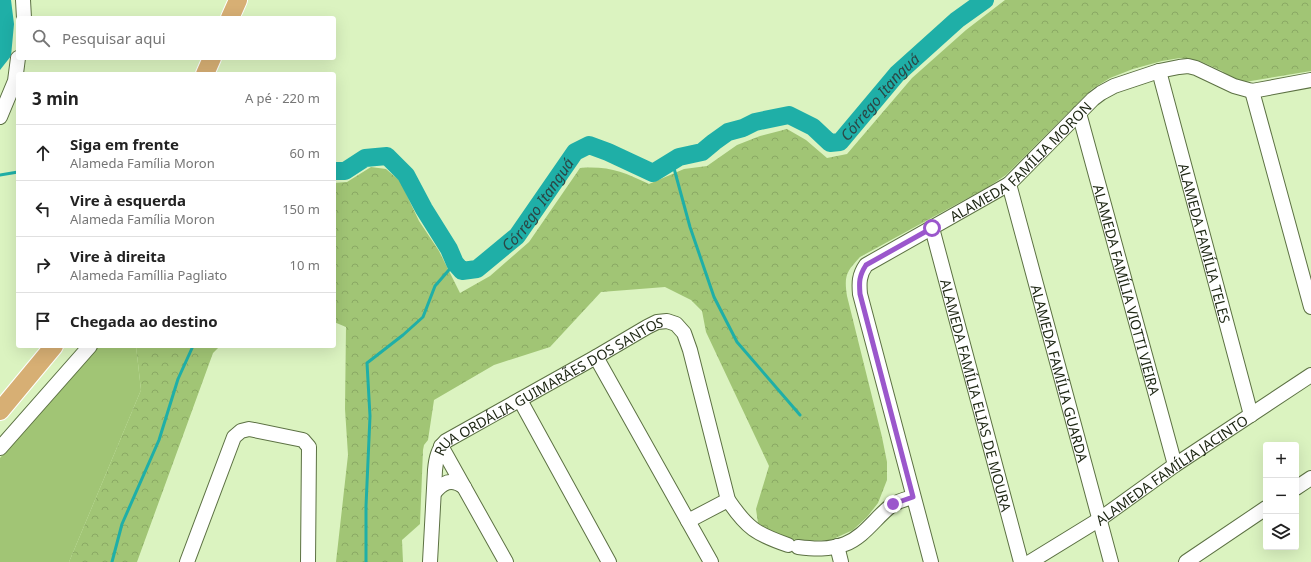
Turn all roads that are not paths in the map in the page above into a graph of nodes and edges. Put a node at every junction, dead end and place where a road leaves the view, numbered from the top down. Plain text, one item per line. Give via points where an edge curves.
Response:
1 (23, 0) edge
2 (238, 0) edge
3 (24, 16) edge
4 (231, 16) edge
5 (18, 60) edge
6 (211, 60) edge
7 (1159, 71) junction
8 (16, 72) edge
9 (206, 72) edge
10 (16, 73) edge
11 (1311, 80) edge
12 (1252, 91) junction
13 (1079, 113) junction
14 (0, 117) edge
15 (1009, 184) junction
16 (932, 228) junction
17 (1311, 307) edge
18 (52, 348) edge
19 (88, 348) edge
20 (596, 357) junction
21 (1311, 374) edge
22 (520, 400) junction
23 (0, 411) edge
24 (1251, 415) junction
25 (441, 446) junction
26 (0, 448) edge
27 (1175, 465) junction
28 (1311, 478) edge
29 (1299, 486) edge
30 (464, 487) junction
31 (434, 493) junction
32 (913, 497) junction
33 (728, 500) junction
34 (1263, 510) edge
35 (1100, 519) junction
36 (688, 521) junction
37 (837, 546) junction
38 (190, 560) edge
39 (308, 562) edge
40 (430, 562) edge
41 (506, 562) edge
42 (609, 562) edge
43 (711, 562) edge
44 (841, 562) edge
45 (931, 562) edge
46 (1021, 562) edge
47 (1030, 562) edge
48 (1111, 562) edge
49 (1186, 562) edge

1 - 3 street
2 - 4 main road
5 - 8 street
6 - 9 main road
7 - 12 street, ALAMEDA FAMÍLIA MORON via 1188,66
7 - 13 street, ALAMEDA FAMÍLIA MORON via 1114,86 1093,99
7 - 24 street, ALAMEDA FAMÍLIA TELES
10 - 14 street
11 - 12 street, ALAMEDA FAMÍLIA MORON
12 - 17 street
13 - 15 street, ALAMEDA FAMÍLIA MORON
13 - 27 street, ALAMEDA FAMÍLIA VIOTTI VIEIRA
15 - 16 street, ALAMEDA FAMÍLIA MORON
15 - 35 street, ALAMEDA FAMÍLIA GUARDA
16 - 32 street, ALAMEDA FAMÍLIA MORON via 866,265 859,280 860,294
16 - 46 street, ALAMEDA FAMÍLIA ELIAS DE MOURA
18 - 23 main road
19 - 26 street
20 - 22 street, RUA ORDÁLIA GUIMARÃES DOS SANTOS
20 - 33 street, RUA ORDÁLIA GUIMARÃES DOS SANTOS via 657,322 667,321 676,324 684,333 690,350
20 - 36 street
21 - 24 street, ALAMEDA FAMÍLIA JACINTO
22 - 25 street, RUA ORDÁLIA GUIMARÃES DOS SANTOS via 454,436
22 - 42 street
24 - 27 street, ALAMEDA FAMÍLIA JACINTO
25 - 30 street
25 - 31 street, RUA ORDÁLIA GUIMARÃES DOS SANTOS via 436,457
27 - 35 street, ALAMEDA FAMÍLIA JACINTO
28 - 29 street
30 - 31 street via 459,483 441,484
30 - 41 street
31 - 40 street, RUA ORDÁLIA GUIMARÃES DOS SANTOS
32 - 37 street, RUA ORDÁLIA GUIMARÃES DOS SANTOS via 893,504 864,531 846,544
32 - 45 street, ALAMEDA FAMÍLIA MORON
33 - 36 street
33 - 37 street, RUA ORDÁLIA GUIMARÃES DOS SANTOS via 748,525 765,536 793,546 818,549
34 - 49 street
35 - 47 street, ALAMEDA FAMÍLIA JACINTO
35 - 48 street, ALAMEDA FAMÍLIA GUARDA
36 - 43 street
37 - 44 street
38 - 39 street via 234,437 249,429 303,440 309,447

